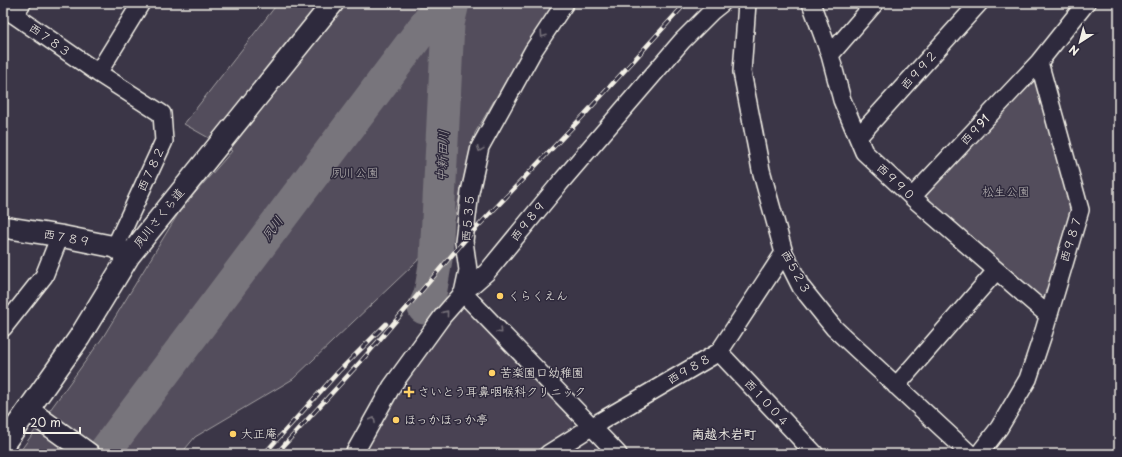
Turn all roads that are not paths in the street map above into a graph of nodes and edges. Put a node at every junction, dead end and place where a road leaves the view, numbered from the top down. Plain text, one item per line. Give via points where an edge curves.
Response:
1 (141, 3) edge
2 (333, 3) edge
3 (565, 3) edge
4 (722, 3) edge
5 (747, 3) edge
6 (811, 3) edge
7 (875, 3) edge
8 (979, 3) edge
9 (1086, 3) edge
10 (13, 8) edge
11 (830, 55) junction
12 (1039, 62) junction
13 (98, 73) junction
14 (858, 137) junction
15 (912, 197) junction
16 (3, 228) edge
17 (60, 236) junction
18 (122, 252) junction
19 (784, 253) junction
20 (996, 271) junction
21 (463, 293) junction
22 (1048, 315) junction
23 (3, 328) edge
24 (719, 352) junction
25 (896, 386) junction
26 (28, 410) junction
27 (592, 426) junction
28 (3, 445) edge
29 (551, 453) edge
30 (89, 454) edge
31 (354, 454) edge
32 (618, 454) edge
33 (815, 454) edge
34 (970, 454) edge
35 (979, 454) edge

1 - 13 street
2 - 18 street, 夙川さくら道
3 -> 21 street, 西５３５ via 533,51 480,147 469,199 464,241 468,270
4 - 21 street, 西９８９ via 682,41 487,272
5 - 19 street, 西５２３ via 742,72 761,170
6 - 11 street, 西９９０
7 - 11 street
8 - 14 street, 西９９２
9 - 12 street
10 - 13 street, 西７８３
11 - 14 street, 西９９０ via 842,100
12 - 15 street, 西９91
12 - 22 street, 西９８７ via 1080,210
13 - 18 street, 西７８２ via 162,114 164,141
14 - 15 street, 西９９０ via 864,152
15 - 20 street, 西９９０
16 - 17 street, 西７８９
17 - 18 street, 西７８９
17 - 23 street via 44,276
18 - 26 street, 夙川さくら道 via 79,338
19 - 24 street, 西９８８
19 - 25 street, 西５２３ via 801,287 834,328
20 - 22 street, 西９９０
20 - 25 street
21 -> 27 street
31 -> 21 street, 西９８９ via 392,386 442,317
22 - 35 street, 西９８７ via 1028,379 999,428
24 - 27 street, 西９８８
24 - 33 street, 西１００４
25 - 34 street, 西５２３
26 - 28 street, 夙川さくら道
26 - 30 street
27 - 29 street
27 - 32 street

